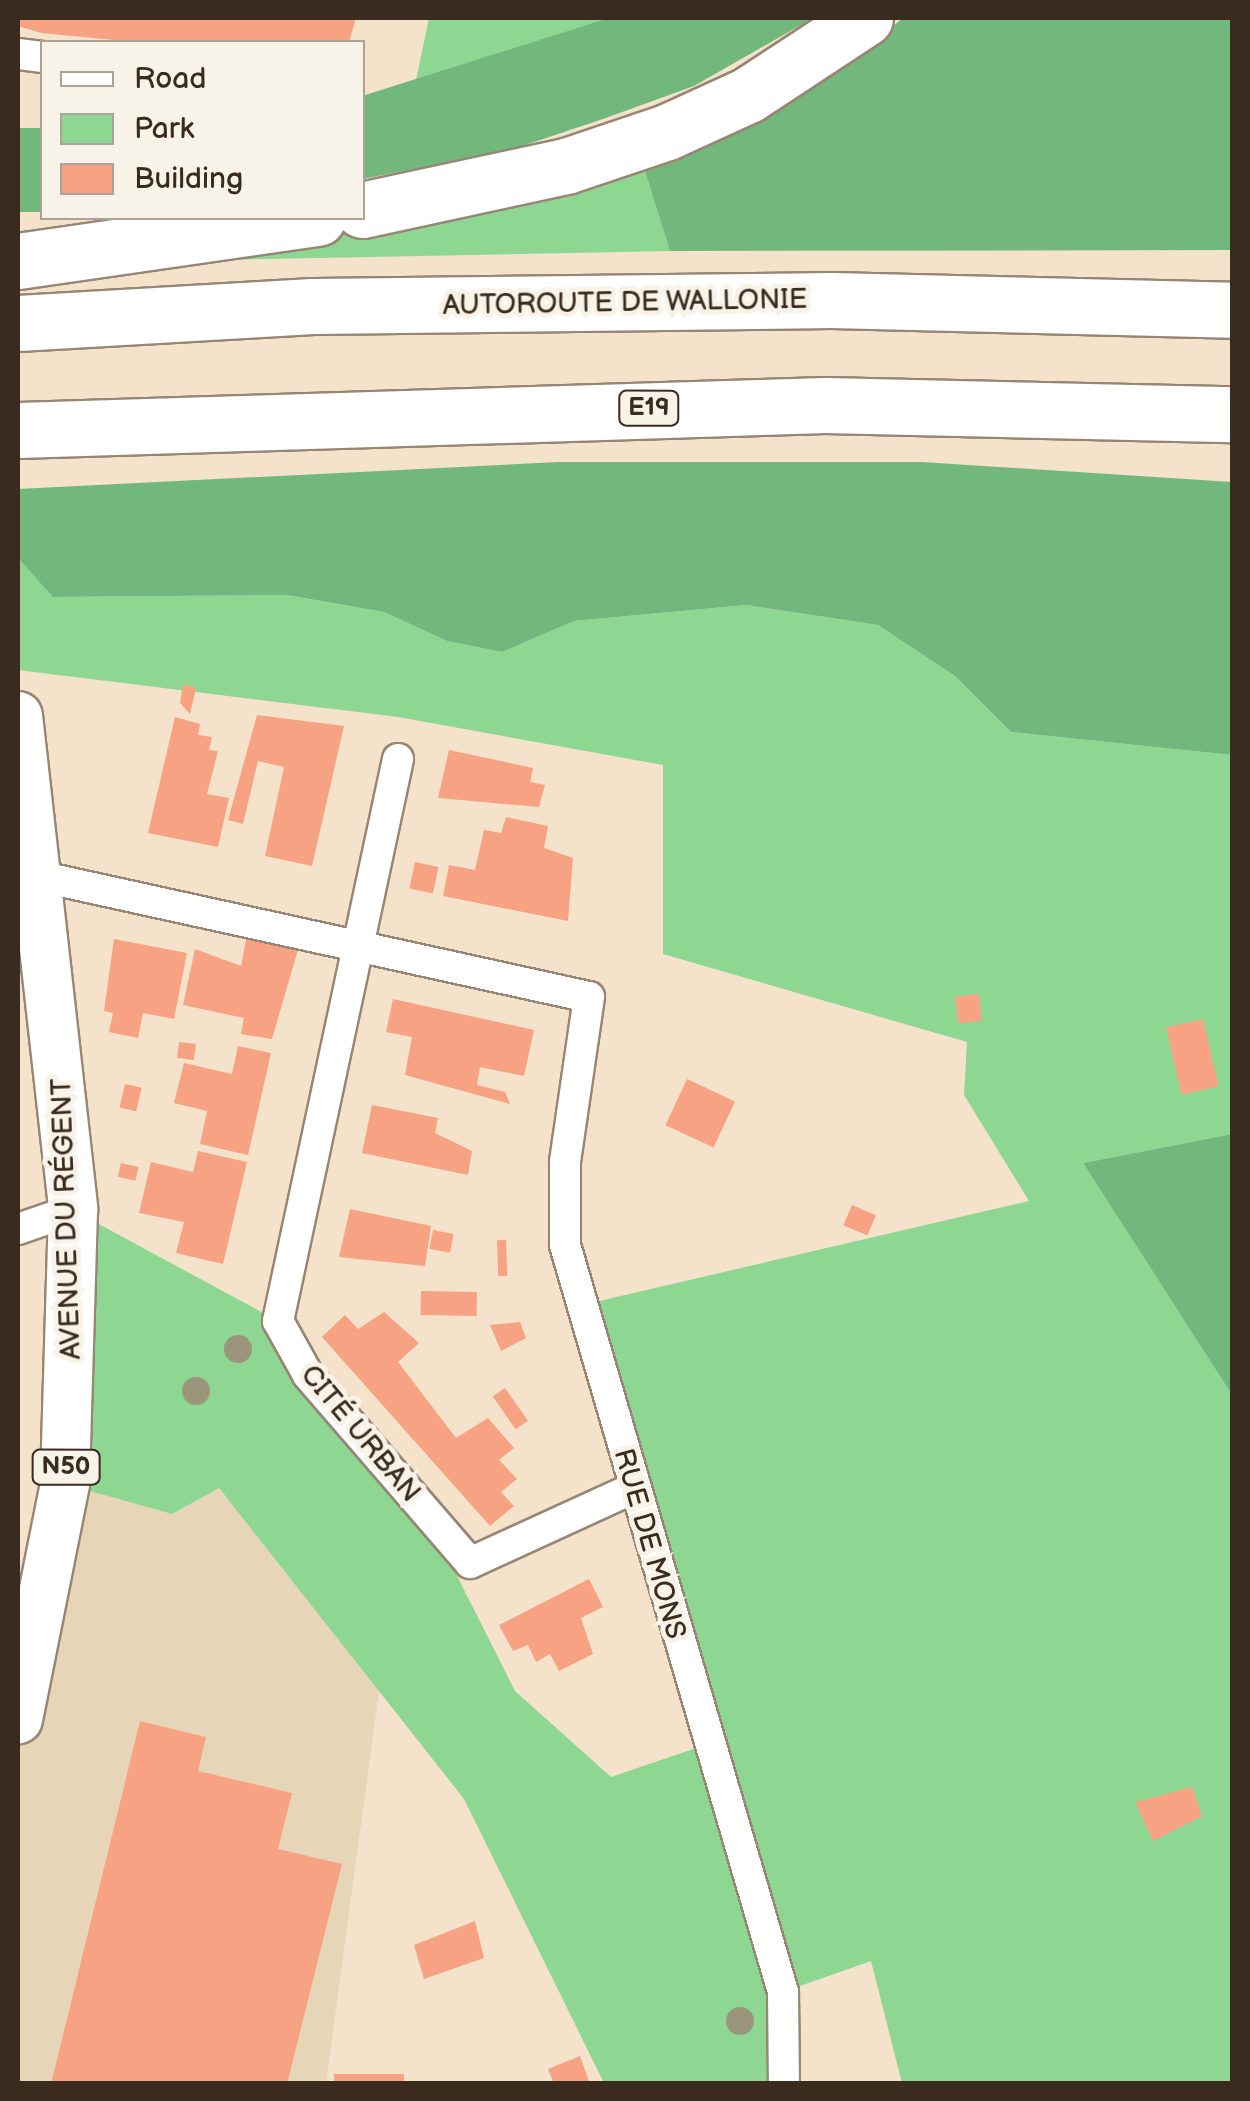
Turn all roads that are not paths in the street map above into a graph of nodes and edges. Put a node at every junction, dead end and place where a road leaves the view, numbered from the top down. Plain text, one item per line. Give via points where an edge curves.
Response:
1 (865, 18) edge
2 (365, 209) edge
3 (304, 220) edge
4 (18, 261) edge
5 (1232, 310) edge
6 (26, 323) edge
7 (1232, 414) edge
8 (41, 428) edge
9 (18, 716) edge
10 (398, 759) dead end
11 (38, 876) junction
12 (359, 942) junction
13 (72, 1210) junction
14 (18, 1229) edge
15 (632, 1490) junction
16 (18, 1719) edge
17 (784, 2084) edge

1 - 2 highway via 748,96 666,132 566,166
3 - 4 highway
5 - 6 highway, AUTOROUTE DE WALLONIE via 830,300 312,306
7 - 8 highway, E19 via 826,405
9 - 11 main road, AVENUE DU RÉGENT / N50
10 - 12 street, CITÉ URBAN
11 - 12 street
11 - 13 main road, AVENUE DU RÉGENT / N50
12 - 15 street, RUE DE MONS via 589,997 565,1162 565,1245
12 - 15 street, CITÉ URBAN via 278,1321 291,1351 470,1563
13 - 14 street
13 - 16 main road, AVENUE DU RÉGENT / N50 via 65,1484
15 - 17 street, RUE DE MONS via 783,1992

